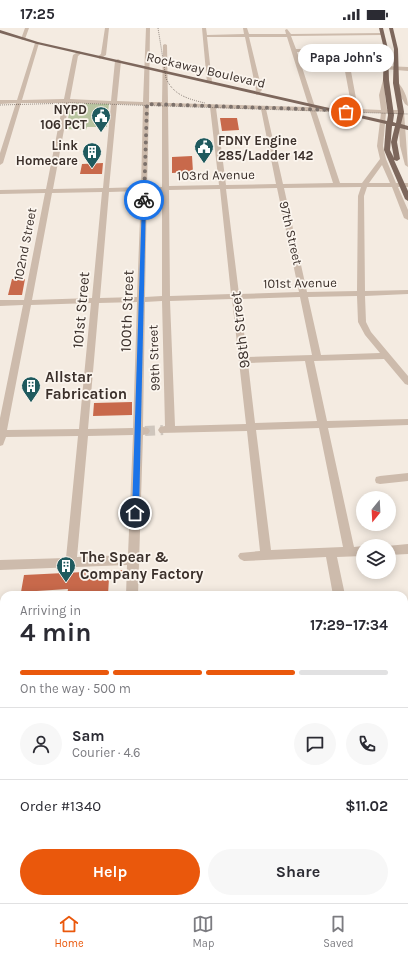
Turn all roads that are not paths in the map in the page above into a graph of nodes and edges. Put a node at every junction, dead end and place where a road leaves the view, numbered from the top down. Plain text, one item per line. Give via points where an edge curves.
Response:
1 (27, 28) edge
2 (107, 28) edge
3 (148, 28) edge
4 (204, 28) edge
5 (245, 28) edge
6 (286, 28) edge
7 (391, 28) edge
8 (0, 31) edge
9 (382, 31) edge
10 (247, 35) junction
11 (288, 35) junction
12 (205, 36) junction
13 (23, 39) junction
14 (37, 43) junction
15 (165, 45) dead end
16 (341, 50) junction
17 (386, 50) junction
18 (293, 51) junction
19 (79, 53) junction
20 (100, 57) junction
21 (118, 61) junction
22 (147, 68) junction
23 (386, 68) junction
24 (396, 68) junction
25 (408, 69) edge
26 (166, 72) junction
27 (386, 80) joint
28 (209, 82) junction
29 (396, 83) junction
30 (257, 93) junction
31 (290, 100) junction
32 (18, 101) junction
33 (66, 101) junction
34 (0, 102) edge
35 (114, 102) junction
36 (147, 104) junction
37 (166, 104) junction
38 (408, 104) edge
39 (213, 106) junction
40 (263, 107) junction
41 (312, 107) junction
42 (291, 108) junction
43 (333, 110) junction
44 (354, 110) junction
45 (387, 111) junction
46 (401, 113) junction
47 (383, 121) junction
48 (399, 125) edge
49 (383, 159) junction
50 (0, 163) edge
51 (408, 165) edge
52 (365, 184) junction
53 (406, 184) edge
54 (337, 185) junction
55 (394, 185) junction
56 (280, 186) junction
57 (223, 187) junction
58 (166, 188) junction
59 (144, 189) junction
60 (106, 190) junction
61 (49, 191) junction
62 (0, 192) edge
63 (408, 199) edge
64 (408, 218) edge
65 (408, 292) edge
66 (360, 293) junction
67 (305, 294) junction
68 (236, 296) junction
69 (166, 298) junction
70 (141, 299) junction
71 (96, 300) junction
72 (0, 302) edge
73 (27, 302) junction
74 (386, 356) junction
75 (313, 358) junction
76 (244, 360) junction
77 (408, 382) edge
78 (408, 422) edge
79 (322, 424) junction
80 (251, 426) junction
81 (142, 431) junction
82 (84, 433) junction
83 (0, 437) edge
84 (408, 477) edge
85 (380, 480) dead end
86 (408, 549) edge
87 (396, 550) edge
88 (349, 551) junction
89 (356, 551) edge
90 (331, 552) junction
91 (266, 555) junction
92 (244, 556) dead end
93 (133, 560) junction
94 (71, 562) junction
95 (0, 565) edge
96 (132, 591) edge
97 (338, 591) edge

1 - 13 street
2 - 20 street via 103,55
3 - 22 street, 100th Street
4 - 12 street
5 - 10 street
6 - 11 street
7 - 24 main road via 396,48
8 - 13 main road, Rockaway Boulevard
9 - 11 street
9 - 17 main road
10 - 11 street
10 - 12 street
10 - 30 street via 259,90
11 - 18 street
12 - 28 street
13 - 14 main road, Rockaway Boulevard
14 - 19 main road, Rockaway Boulevard
14 - 32 street
15 - 26 street, 99th Street
16 - 17 street
16 - 18 street
16 - 44 street via 347,66
17 - 23 main road
18 - 41 street
19 - 20 main road, Rockaway Boulevard
19 - 33 street, 102nd Street via 76,55
20 - 21 main road, Rockaway Boulevard
21 - 22 main road, Rockaway Boulevard
21 - 35 street, 101st Street
22 - 26 main road, Rockaway Boulevard
22 - 36 street, 100th Street
23 - 24 street
23 - 27 main road
24 - 25 street
24 - 29 main road
26 - 28 main road, Rockaway Boulevard
26 - 37 street, 99th Street
27 - 45 street via 382,94
28 - 30 main road, Rockaway Boulevard
29 - 38 street
29 - 46 main road
30 - 31 main road, Rockaway Boulevard
31 - 41 main road, Rockaway Boulevard
31 - 42 street
32 - 33 street
32 - 34 street
32 - 50 street
33 - 35 street
33 - 61 street, 102nd Street
35 - 36 street
35 - 60 street, 101st Street
36 - 37 street
36 - 59 street, 100th Street
37 - 39 street
37 - 58 street, 99th Street
39 - 40 street
39 - 57 street, 98th Street
40 - 42 street
40 - 56 street, 97th Street
41 - 42 street
41 - 43 street
41 - 54 street
43 - 44 street
43 - 47 main road
44 - 45 street
45 - 46 street
45 - 47 street
45 - 48 main road
46 - 48 street
47 - 48 main road
47 - 49 street via 379,142
48 - 51 street
48 - 53 main road via 387,138 387,150
49 - 52 street
49 - 55 street
52 - 54 street, 103rd Avenue
52 - 55 street, 103rd Avenue
52 - 66 street via 360,201
53 - 55 street, 103rd Avenue
53 - 63 main road
54 - 56 street, 103rd Avenue
55 - 64 street
56 - 57 street, 103rd Avenue
56 - 67 street, 97th Street
57 - 58 street, 103rd Avenue
57 - 68 street, 98th Street
58 - 59 street, 103rd Avenue
58 - 69 street, 99th Street
59 - 60 street, 103rd Avenue
59 - 70 street, 100th Street
60 - 61 street, 103rd Avenue
60 - 71 street, 101st Street
61 - 62 street, 103rd Avenue
61 - 73 street, 102nd Street
65 - 66 street, 101st Avenue
66 - 67 street, 101st Avenue
66 - 74 street via 364,328
67 - 68 street, 101st Avenue
67 - 75 street, 97th Street
68 - 69 street, 101st Avenue
68 - 76 street, 98th Street
69 - 70 street, 101st Avenue
69 - 80 street, 99th Street via 167,430
70 - 71 street, 101st Avenue
70 - 81 street, 100th Street
71 - 73 street, 101st Avenue
71 - 82 street, 101st Street
72 - 73 street, 101st Avenue
73 - 83 street, 102nd Street
74 - 75 street
74 - 77 street
75 - 76 street
75 - 79 street, 97th Street
76 - 80 street, 98th Street
78 - 79 street
79 - 80 street
79 - 88 street, 97th Street
80 - 91 street, 98th Street
81 - 82 street
81 - 93 street, 100th Street
82 - 83 street
82 - 94 street, 101st Street
84 - 85 street
86 - 87 street
88 - 89 street
88 - 90 street
90 - 91 street
90 - 97 street
91 - 92 street
93 - 94 street
93 - 96 street, 100th Street
94 - 95 street

